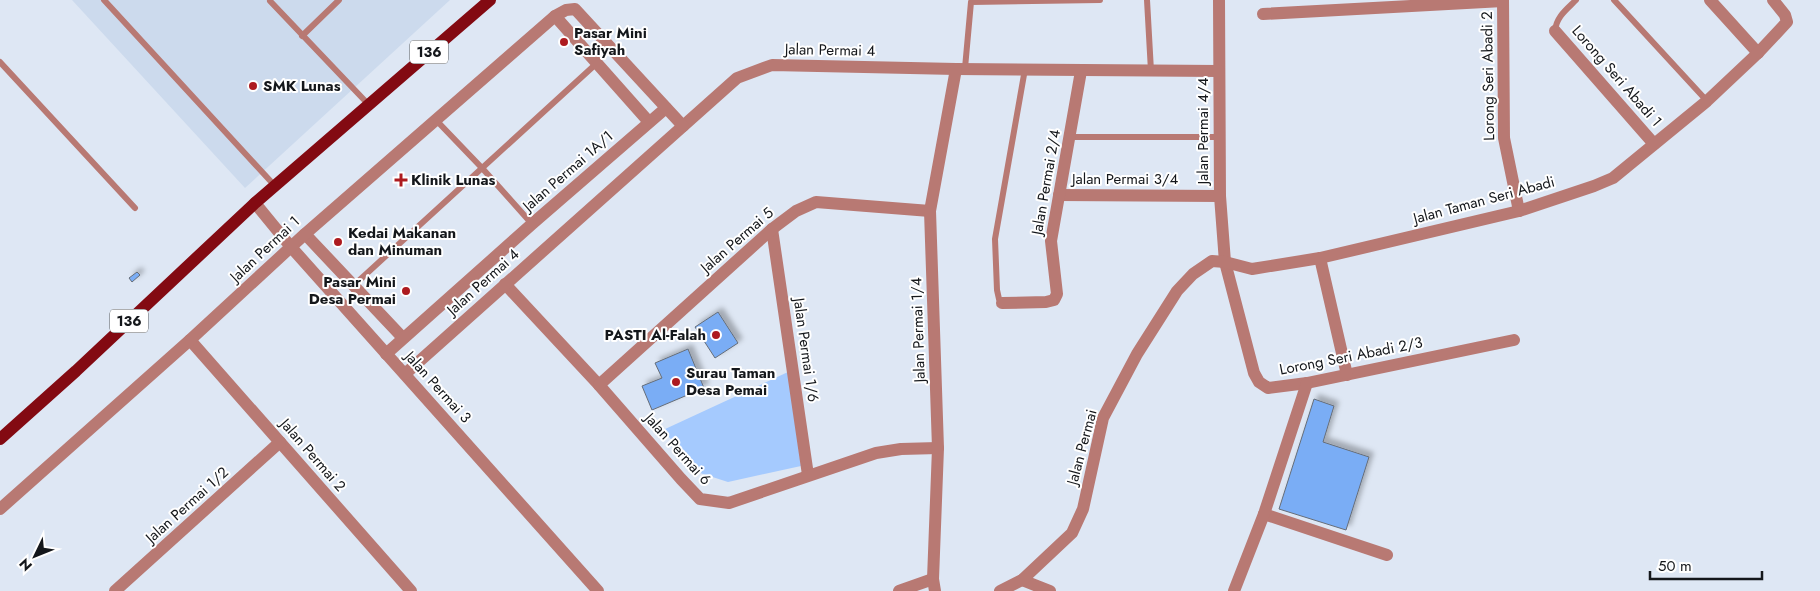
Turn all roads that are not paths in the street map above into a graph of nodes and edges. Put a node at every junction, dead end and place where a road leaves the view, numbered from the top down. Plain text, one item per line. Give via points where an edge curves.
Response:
1 (104, 0) edge
2 (339, 0) edge
3 (490, 0) edge
4 (1100, 0) edge
5 (1147, 0) edge
6 (1218, 0) edge
7 (1503, 0) edge
8 (1576, 0) edge
9 (1614, 0) edge
10 (1710, 0) edge
11 (1773, 0) edge
12 (270, 1) dead end
13 (1263, 14) dead end
14 (555, 16) junction
15 (1555, 31) joint
16 (302, 36) junction
17 (1758, 53) junction
18 (0, 62) edge
19 (597, 64) junction
20 (960, 69) junction
21 (1025, 69) junction
22 (1081, 71) junction
23 (1219, 71) junction
24 (1151, 72) junction
25 (1707, 101) junction
26 (369, 105) junction
27 (666, 108) junction
28 (435, 119) junction
29 (649, 122) junction
30 (683, 126) junction
31 (1070, 137) junction
32 (1220, 137) junction
33 (1654, 144) junction
34 (482, 168) junction
35 (275, 186) junction
36 (1059, 195) junction
37 (1220, 196) junction
38 (254, 203) junction
39 (135, 208) dead end
40 (930, 211) junction
41 (1519, 211) junction
42 (532, 224) junction
43 (772, 229) junction
44 (305, 234) junction
45 (291, 247) junction
46 (1320, 258) junction
47 (1225, 262) junction
48 (505, 284) junction
49 (354, 286) junction
50 (1002, 303) joint
51 (402, 338) junction
52 (190, 340) junction
53 (1514, 340) dead end
54 (386, 354) junction
55 (405, 374) junction
56 (1347, 376) junction
57 (1306, 383) junction
58 (600, 385) junction
59 (0, 438) edge
60 (280, 442) junction
61 (938, 448) junction
62 (808, 475) junction
63 (0, 509) edge
64 (1264, 514) junction
65 (1387, 555) dead end
66 (1022, 580) junction
67 (934, 585) edge
68 (116, 591) edge
69 (411, 591) edge
70 (598, 591) edge
71 (898, 591) edge
72 (1000, 591) edge
73 (1050, 591) edge
74 (1234, 591) edge

1 - 35 lane
2 - 16 lane
3 - 26 main road, 136
4 - 20 lane via 971,2
5 - 24 lane
6 - 23 street, Jalan Permai 4/4
7 - 13 street
7 - 41 street, Lorong Seri Abadi 2 via 1504,138
8 - 15 lane via 1558,18
9 - 25 lane
10 - 17 street
11 - 17 street, Jalan Taman Seri Abadi via 1787,22
12 - 16 lane
14 - 19 street
14 - 27 street via 575,9
14 - 28 street, Jalan Permai 1
15 - 33 street, Lorong Seri Abadi 1
16 - 26 lane
17 - 25 street, Jalan Taman Seri Abadi
18 - 39 lane
19 - 29 street
19 - 34 lane
20 - 21 street, Jalan Permai 4
20 - 30 street, Jalan Permai 4 via 772,65 737,78
20 - 40 street, Jalan Permai 1/4
21 - 22 street, Jalan Permai 4
21 - 50 lane via 995,239 997,290
22 - 24 street, Jalan Permai 4
22 - 31 street, Jalan Permai 2/4
23 - 24 street, Jalan Permai 4
23 - 32 street, Jalan Permai 4/4
25 - 33 street, Jalan Taman Seri Abadi
26 - 35 main road, 136
27 - 29 street, Jalan Permai 1A/1
27 - 30 street
28 - 34 lane
28 - 44 street, Jalan Permai 1
29 - 42 street, Jalan Permai 1A/1
30 - 48 street, Jalan Permai 4
31 - 32 lane
31 - 36 street, Jalan Permai 2/4
32 - 37 street, Jalan Permai 4/4
33 - 41 street, Jalan Taman Seri Abadi via 1613,178
34 - 42 lane
34 - 49 lane
35 - 38 main road, 136
36 - 37 street, Jalan Permai 3/4
36 - 50 street, Jalan Permai 2/4 via 1052,241 1057,294 1054,300
37 - 47 street, Jalan Permai 4/4
38 - 45 street, Jalan Permai 3
38 - 59 main road, 136
40 - 43 street, Jalan Permai 5 via 816,202
40 - 61 street, Jalan Permai 1/4
41 - 46 street, Jalan Taman Seri Abadi
42 - 51 street, Jalan Permai 1A/1
43 - 58 street, Jalan Permai 5
43 - 62 street, Jalan Permai 1/6
44 - 45 street, Jalan Permai 1
44 - 49 street
45 - 52 street, Jalan Permai 1
45 - 54 street, Jalan Permai 3
46 - 47 street, Jalan Taman Seri Abadi via 1252,269
46 - 56 street
47 - 57 street, Lorong Seri Abadi 2/3 via 1259,382 1268,388
47 - 66 street, Jalan Permai via 1212,262 1193,274 1177,291 1137,354 1103,418 1083,509 1072,533
48 - 55 street, Jalan Permai 4
48 - 58 street, Jalan Permai 6
49 - 51 street
51 - 54 street, Jalan Permai 1A/1
52 - 60 street, Jalan Permai 2
52 - 63 street, Jalan Permai 1
53 - 56 street, Lorong Seri Abadi 2/3
54 - 55 street, Jalan Permai 3
55 - 70 street, Jalan Permai 3
56 - 57 street, Lorong Seri Abadi 2/3
57 - 64 street
58 - 62 street, Jalan Permai 6 via 700,499 729,503
60 - 68 street, Jalan Permai 1/2
60 - 69 street, Jalan Permai 2
61 - 62 street, Jalan Permai 6 via 876,453
61 - 67 street, Jalan Permai 1/4
64 - 65 street
64 - 74 street
66 - 72 street, Jalan Permai
66 - 73 street
67 - 71 street

